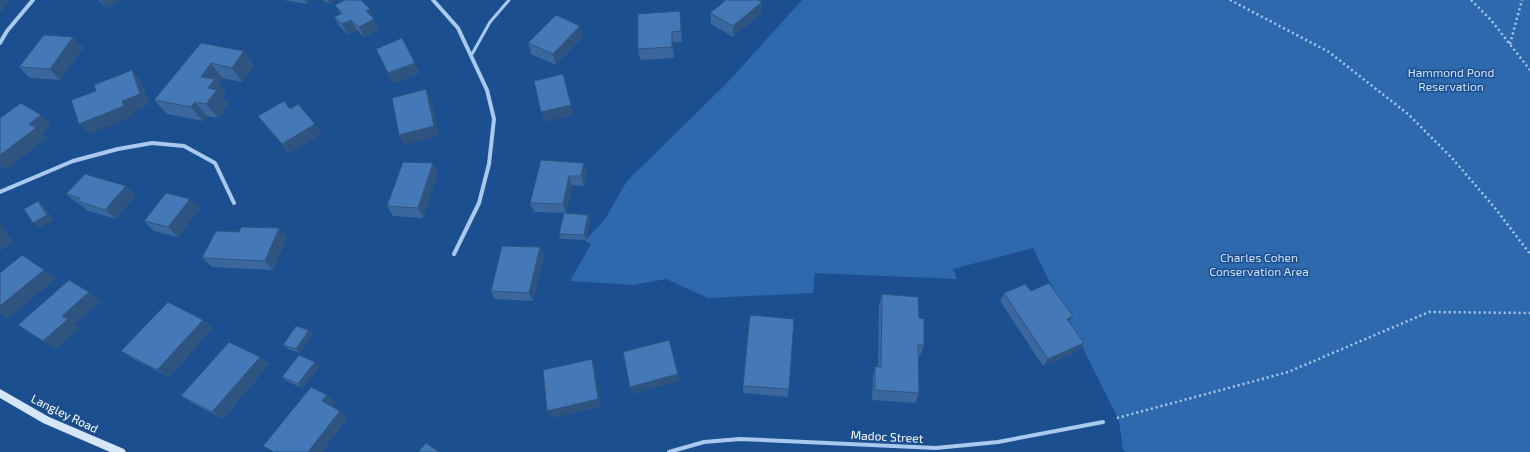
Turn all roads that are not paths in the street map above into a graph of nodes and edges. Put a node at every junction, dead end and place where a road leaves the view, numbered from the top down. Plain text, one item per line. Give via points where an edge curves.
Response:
1 (33, 0) edge
2 (433, 0) edge
3 (509, 0) edge
4 (0, 42) edge
5 (471, 56) junction
6 (0, 192) edge
7 (234, 203) dead end
8 (454, 254) dead end
9 (0, 393) edge
10 (1103, 422) road end
11 (121, 452) edge
12 (669, 452) edge

1 - 4 street
2 - 5 street via 458,28
3 - 5 lane via 490,22
5 - 8 street via 488,90 494,119 488,164 479,203
6 - 7 street via 73,161 152,143 184,146 215,163
9 - 11 street, Langley Road via 46,420
10 - 12 street, Madoc Street via 966,446 909,448 716,440

